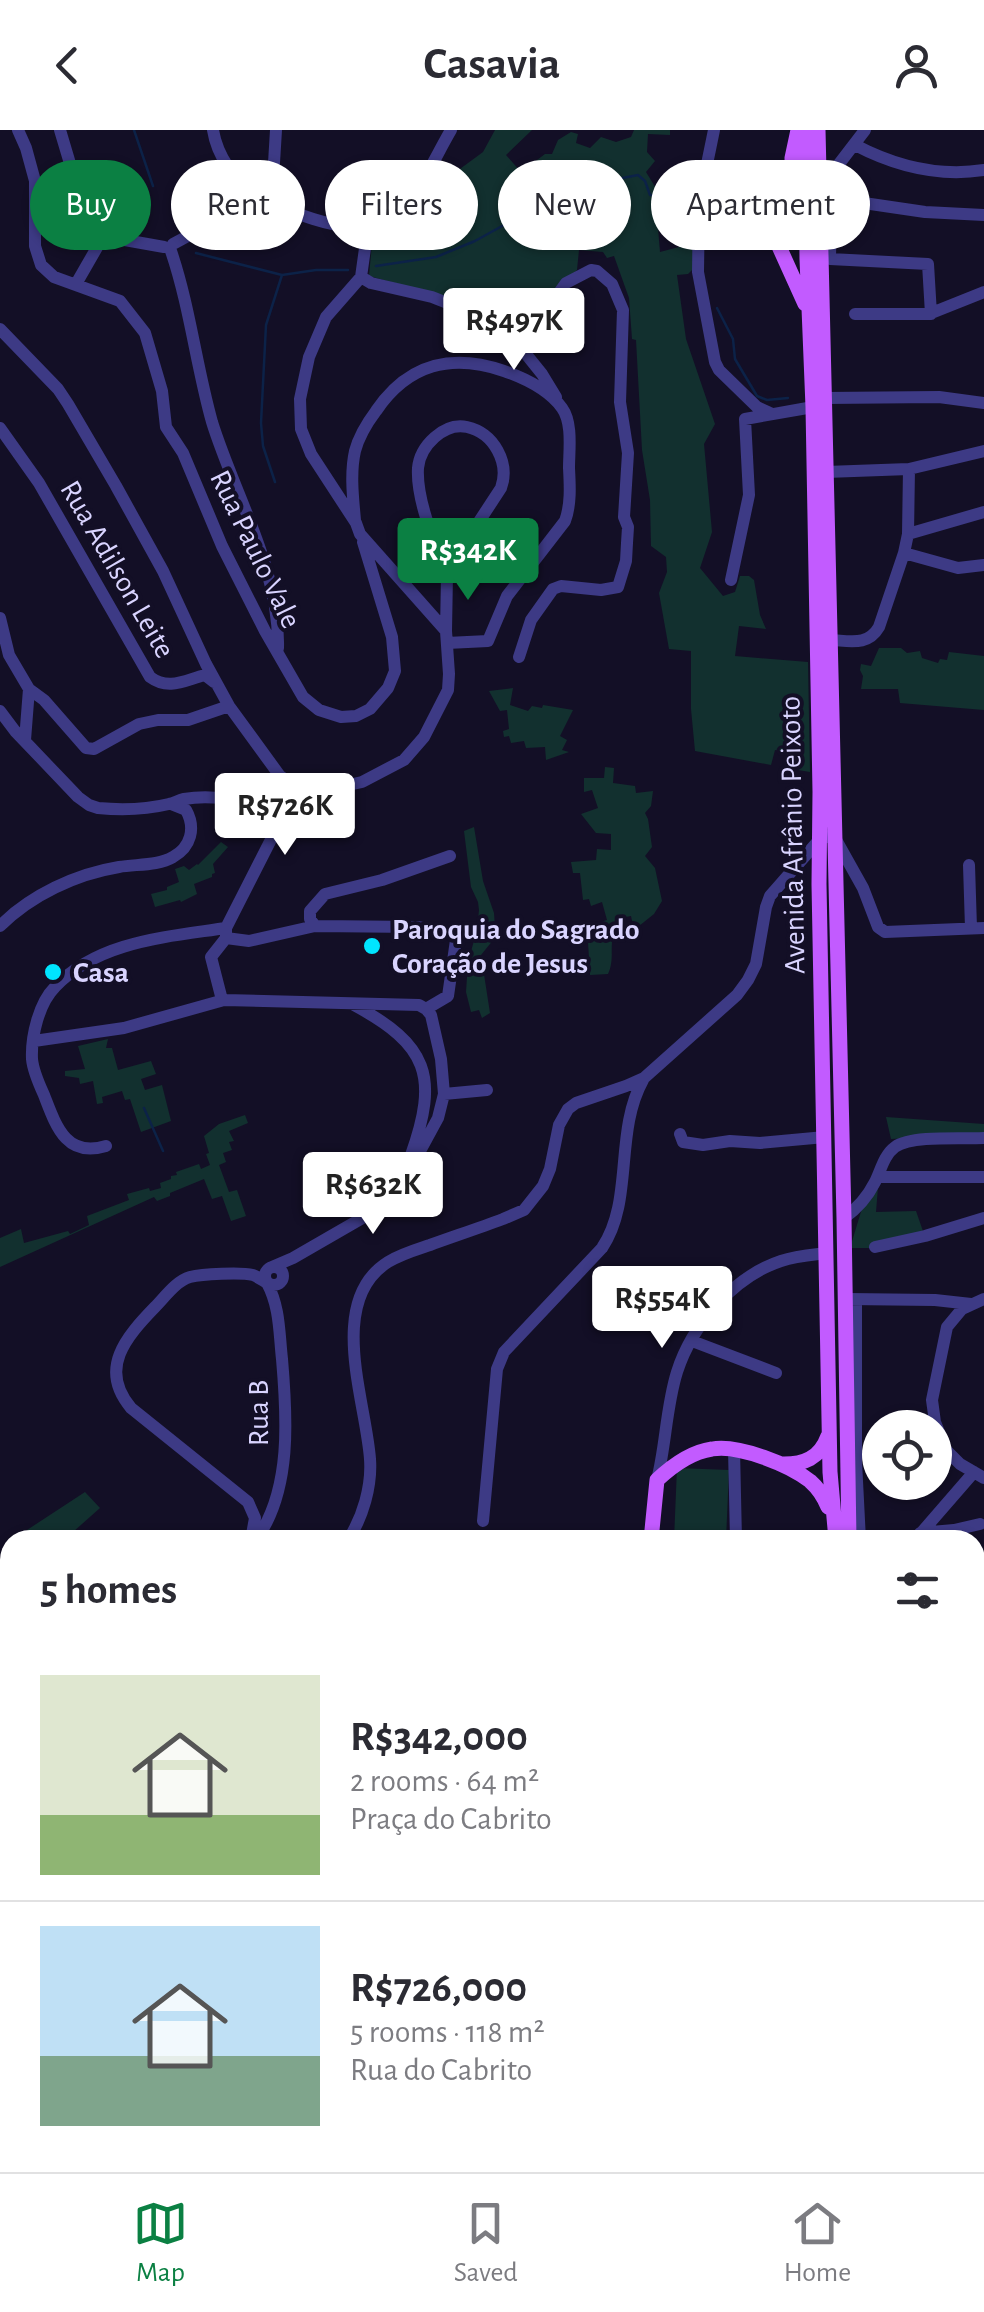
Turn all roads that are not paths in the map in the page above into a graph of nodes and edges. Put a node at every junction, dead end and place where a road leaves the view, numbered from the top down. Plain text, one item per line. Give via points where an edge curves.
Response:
1 (18, 130) edge
2 (60, 130) edge
3 (214, 130) edge
4 (276, 130) edge
5 (452, 130) edge
6 (714, 130) edge
7 (798, 130) edge
8 (806, 130) edge
9 (818, 130) edge
10 (865, 130) edge
11 (856, 145) junction
12 (69, 160) edge
13 (224, 160) edge
14 (274, 160) edge
15 (434, 160) edge
16 (820, 160) edge
17 (846, 160) edge
18 (984, 170) edge
19 (870, 203) edge
20 (984, 215) edge
21 (151, 244) edge
22 (169, 247) joint
23 (96, 250) edge
24 (365, 250) edge
25 (819, 250) edge
26 (819, 256) junction
27 (784, 258) junction
28 (362, 277) junction
29 (76, 284) junction
30 (984, 292) edge
31 (855, 314) dead end
32 (931, 314) junction
33 (810, 320) junction
34 (0, 329) edge
35 (513, 329) junction
36 (818, 402) junction
37 (984, 402) edge
38 (563, 409) junction
39 (772, 414) junction
40 (0, 428) edge
41 (984, 450) edge
42 (910, 469) junction
43 (826, 472) junction
44 (984, 512) edge
45 (358, 528) junction
46 (908, 534) junction
47 (904, 553) junction
48 (984, 565) edge
49 (447, 575) junction
50 (731, 580) dead end
51 (0, 618) edge
52 (446, 637) junction
53 (831, 640) junction
54 (278, 650) junction
55 (518, 657) dead end
56 (216, 684) junction
57 (29, 689) junction
58 (230, 706) junction
59 (0, 710) edge
60 (26, 740) junction
61 (280, 776) junction
62 (318, 792) junction
63 (169, 804) junction
64 (284, 814) junction
65 (827, 838) junction
66 (450, 856) dead end
67 (969, 866) dead end
68 (791, 874) junction
69 (818, 884) junction
70 (0, 926) edge
71 (315, 926) junction
72 (980, 927) edge
73 (226, 933) junction
74 (224, 1000) junction
75 (350, 1003) junction
76 (426, 1009) junction
77 (34, 1041) junction
78 (644, 1078) junction
79 (487, 1090) dead end
80 (444, 1094) junction
81 (429, 1118) junction
82 (680, 1134) dead end
83 (825, 1137) junction
84 (984, 1138) edge
85 (106, 1146) dead end
86 (878, 1177) junction
87 (984, 1177) edge
88 (844, 1218) junction
89 (984, 1218) edge
90 (875, 1246) dead end
91 (827, 1253) junction
92 (293, 1258) junction
93 (270, 1268) junction
94 (252, 1275) junction
95 (283, 1279) junction
96 (267, 1283) junction
97 (849, 1299) junction
98 (276, 1301) junction
99 (977, 1301) edge
100 (692, 1340) junction
101 (776, 1373) dead end
102 (933, 1410) edge
103 (829, 1432) junction
104 (734, 1449) junction
105 (816, 1456) junction
106 (952, 1456) edge
107 (780, 1464) junction
108 (847, 1471) junction
109 (822, 1475) junction
110 (979, 1475) edge
111 (657, 1480) junction
112 (483, 1521) dead end
113 (980, 1524) dead end
114 (254, 1530) edge
115 (260, 1530) edge
116 (353, 1530) edge
117 (652, 1530) edge
118 (736, 1530) edge
119 (834, 1530) edge
120 (848, 1530) edge
121 (859, 1530) edge
122 (924, 1530) edge
123 (954, 1530) edge

1 - 29 street, Rua Paulo Vale via 35,181 38,258 54,277
2 - 12 street
3 - 13 street
4 - 14 street
5 - 15 street
6 - 39 street via 699,203 698,272 715,362
7 - 27 main road via 793,211 777,242
8 - 26 main road, Avenida Afrânio Peixoto
9 - 16 main road, Avenida Afrânio Peixoto
10 - 11 street
11 - 17 street
11 - 18 street via 917,169
19 - 20 street
21 - 22 street
22 - 54 street, Rua Paulo Vale via 212,419 270,580
23 - 29 street
24 - 28 street
25 - 26 main road, Avenida Afrânio Peixoto
26 - 27 main road
26 - 32 street via 926,263
26 - 33 main road, Avenida Afrânio Peixoto
26 - 36 main road, Avenida Afrânio Peixoto
27 - 33 main road
28 - 35 street
28 - 45 street via 326,317 300,399 311,454
29 - 54 street, Rua Paulo Vale via 120,302 145,334 166,427
30 - 32 street
31 - 32 street
33 - 36 main road, Avenida Afrânio Peixoto
34 - 56 street via 68,404 162,571
35 - 38 street
35 - 55 street via 538,322 566,282 592,270 612,284 623,310 620,402 628,453 628,544 618,587 553,588
36 - 37 street via 939,396
36 - 39 street
36 - 43 main road, Avenida Afrânio Peixoto
36 - 65 main road, Avenida Afrânio Peixoto
38 - 45 street via 526,380 497,369 443,363 421,370 391,392 359,438 352,495
38 - 52 street via 567,517 507,596 488,641
39 - 50 street via 743,422 749,495
40 - 56 street, Rua Adilson Leite via 39,483 150,677 171,685 205,675
41 - 42 street
42 - 43 street
42 - 46 street
43 - 53 main road, Avenida Afrânio Peixoto
44 - 46 street
45 - 52 street
45 - 54 street via 392,637 395,671 388,688 361,714 325,713 296,689
46 - 47 street
47 - 48 street via 958,568
47 - 53 street via 877,633 864,642
49 - 49 street via 505,478 502,458 471,427 436,437 418,468
49 - 52 street
51 - 57 street via 9,655
52 - 62 street via 448,690 417,747 371,778
53 - 65 main road, Avenida Afrânio Peixoto
56 - 58 street
57 - 58 street via 90,749 139,724 188,720
57 - 60 street
58 - 61 street
59 - 60 street
60 - 63 street via 93,807
61 - 62 street
61 - 64 street
62 - 64 street
63 - 64 street via 236,800
63 - 70 street via 184,808 192,823 189,840 174,857 79,878 38,897
64 - 73 street
65 - 68 street
65 - 69 main road, Avenida Afrânio Peixoto
65 - 72 street via 863,888 883,931
65 - 88 main road, Avenida Afrânio Peixoto
66 - 71 street via 325,894 310,911
67 - 72 street
68 - 69 street via 801,872
68 - 78 street via 768,900 756,964 743,988
69 - 83 main road, Avenida Afrânio Peixoto
71 - 73 street via 249,941
71 - 76 street via 462,934 449,992
73 - 74 street via 212,957
73 - 77 street via 143,941 92,960 48,996
74 - 75 street
74 - 77 street via 113,1031
75 - 76 street
75 - 81 street via 388,1025 418,1056
76 - 80 street
77 - 85 street via 34,1068 56,1125 78,1147
78 - 112 street via 628,1122 609,1238 500,1360
78 - 116 street via 568,1109 546,1180 524,1210 398,1255 367,1282 353,1330 370,1471
79 - 80 street
80 - 81 street
81 - 92 street via 425,1144 388,1198
82 - 83 street via 683,1142 703,1145
83 - 91 main road, Avenida Afrânio Peixoto
84 - 86 street via 899,1144
86 - 87 street
86 - 88 street
88 - 97 main road, Avenida Afrânio Peixoto
89 - 90 street
91 - 100 street via 755,1274 727,1295
91 - 103 main road, Avenida Afrânio Peixoto
92 - 93 street
92 - 95 street
93 - 94 street
93 - 95 street via 281,1270
93 - 96 street
94 - 96 street
94 - 114 street via 183,1280 137,1325 116,1368 132,1408 242,1496
95 - 96 street
95 - 98 street
96 - 98 street, Rua B
97 - 99 street
97 - 108 main road, Avenida Afrânio Peixoto
97 - 121 street
98 - 115 street, Rua B via 285,1453 272,1510
99 - 102 street via 948,1327
100 - 101 street
100 - 111 street via 676,1374
103 - 105 main road
103 - 109 main road, Avenida Afrânio Peixoto
104 - 107 main road
104 - 111 main road via 699,1452
104 - 118 street
105 - 107 main road
105 - 109 main road
106 - 110 street
107 - 109 main road
108 - 109 main road
108 - 120 main road, Avenida Afrânio Peixoto
109 - 119 main road
110 - 122 street
111 - 117 main road
113 - 123 street

